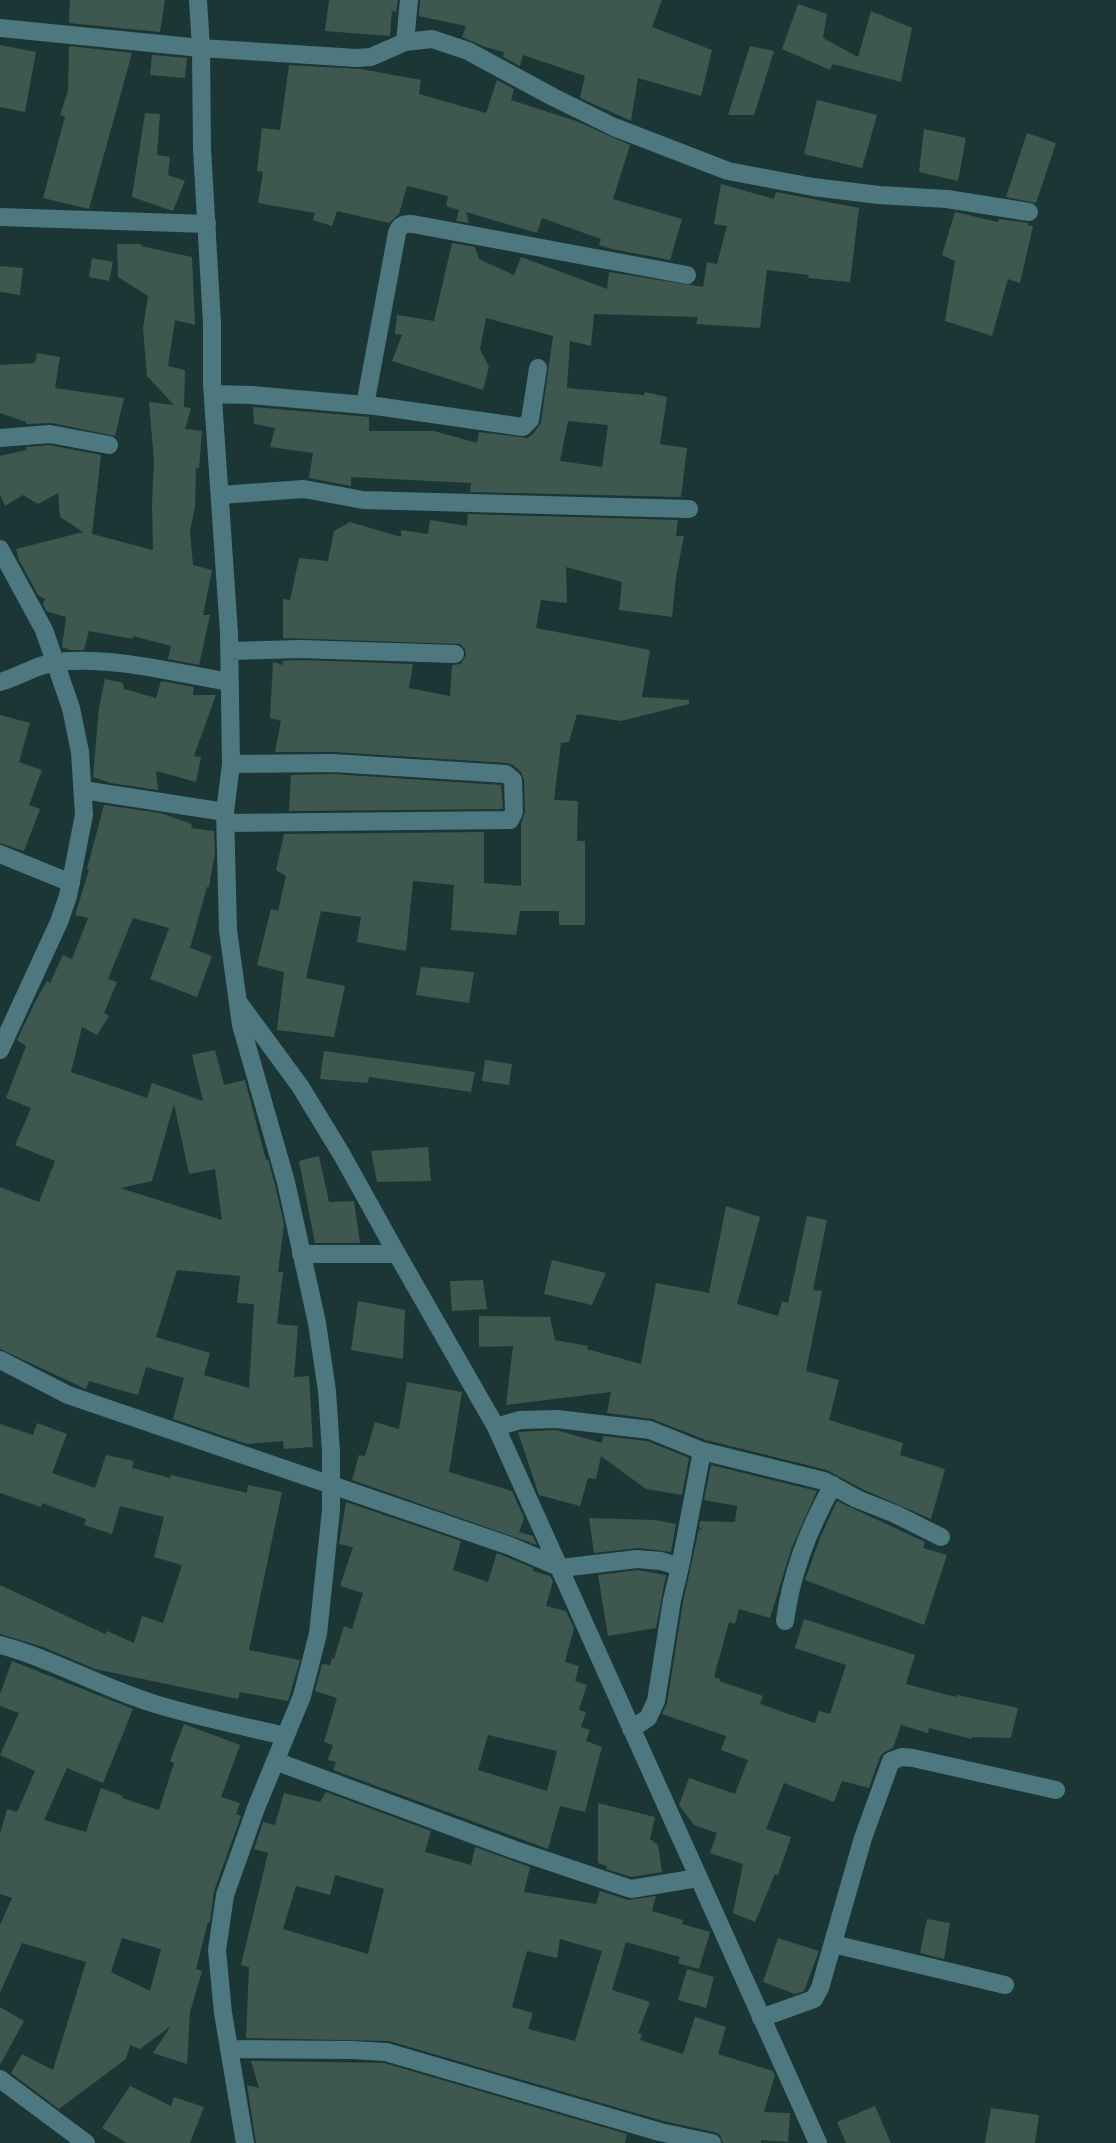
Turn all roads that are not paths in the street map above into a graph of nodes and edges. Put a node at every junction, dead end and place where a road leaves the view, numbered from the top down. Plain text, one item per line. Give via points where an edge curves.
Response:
1 (198, 0) edge
2 (409, 0) edge
3 (0, 28) edge
4 (405, 42) junction
5 (206, 48) junction
6 (1029, 212) dead end
7 (0, 217) edge
8 (207, 225) junction
9 (687, 275) dead end
10 (538, 368) dead end
11 (222, 394) junction
12 (365, 405) junction
13 (0, 438) edge
14 (109, 445) dead end
15 (235, 494) junction
16 (689, 509) dead end
17 (0, 549) edge
18 (236, 651) junction
19 (455, 654) dead end
20 (47, 664) junction
21 (8, 680) edge
22 (230, 681) junction
23 (237, 765) junction
24 (83, 790) junction
25 (226, 817) junction
26 (0, 854) edge
27 (66, 881) junction
28 (239, 1003) junction
29 (0, 1050) edge
30 (302, 1254) junction
31 (397, 1254) junction
32 (0, 1360) edge
33 (508, 1423) junction
34 (702, 1451) junction
35 (330, 1485) junction
36 (833, 1485) junction
37 (941, 1537) dead end
38 (573, 1566) junction
39 (680, 1567) junction
40 (785, 1621) dead end
41 (0, 1645) edge
42 (638, 1724) junction
43 (285, 1736) junction
44 (275, 1761) junction
45 (1056, 1790) dead end
46 (698, 1878) junction
47 (833, 1944) junction
48 (1005, 1986) dead end
49 (768, 2015) junction
50 (230, 2049) junction
51 (0, 2079) edge
52 (86, 2143) edge
53 (245, 2143) edge
54 (712, 2143) edge
55 (818, 2143) edge

1 - 5 street
2 - 4 street
3 - 5 street
4 - 5 street via 371,57 356,58
4 - 6 street via 432,39 468,51 614,127 728,172 813,187
5 - 8 street via 202,149
7 - 8 street
8 - 11 street
9 - 12 street via 404,224 397,233
10 - 12 street via 530,420 523,427
11 - 12 street
11 - 15 street
13 - 14 street via 50,434
15 - 16 street via 304,489 363,500
15 - 18 street
17 - 20 street via 44,630
18 - 19 street
18 - 22 street
20 - 21 street
20 - 22 street via 96,661
20 - 24 street via 71,708
22 - 23 street
23 - 25 street
23 - 25 street via 333,763 506,774 513,780 514,812 510,820 257,822
24 - 25 street
24 - 27 street via 84,815
25 - 28 street via 227,921
26 - 27 street
27 - 29 street via 59,922
28 - 30 street
28 - 31 street via 300,1087
30 - 31 street
30 - 35 street via 327,1391
31 - 33 street
32 - 35 street via 68,1395
33 - 34 street via 557,1419 643,1428
33 - 38 street
34 - 36 street
34 - 39 street
35 - 38 street
35 - 43 street via 318,1634 302,1696
36 - 37 street
36 - 40 street via 795,1573
38 - 39 street via 638,1559
38 - 42 street
39 - 42 street via 656,1701
41 - 43 street via 155,1704
42 - 46 street
43 - 44 street
44 - 46 street via 631,1889
44 - 50 street via 225,1895 216,1950
45 - 47 street via 913,1758 891,1760
46 - 49 street
47 - 48 street
47 - 49 street via 814,1999
49 - 55 street
50 - 53 street
50 - 54 street via 386,2052
51 - 52 street

